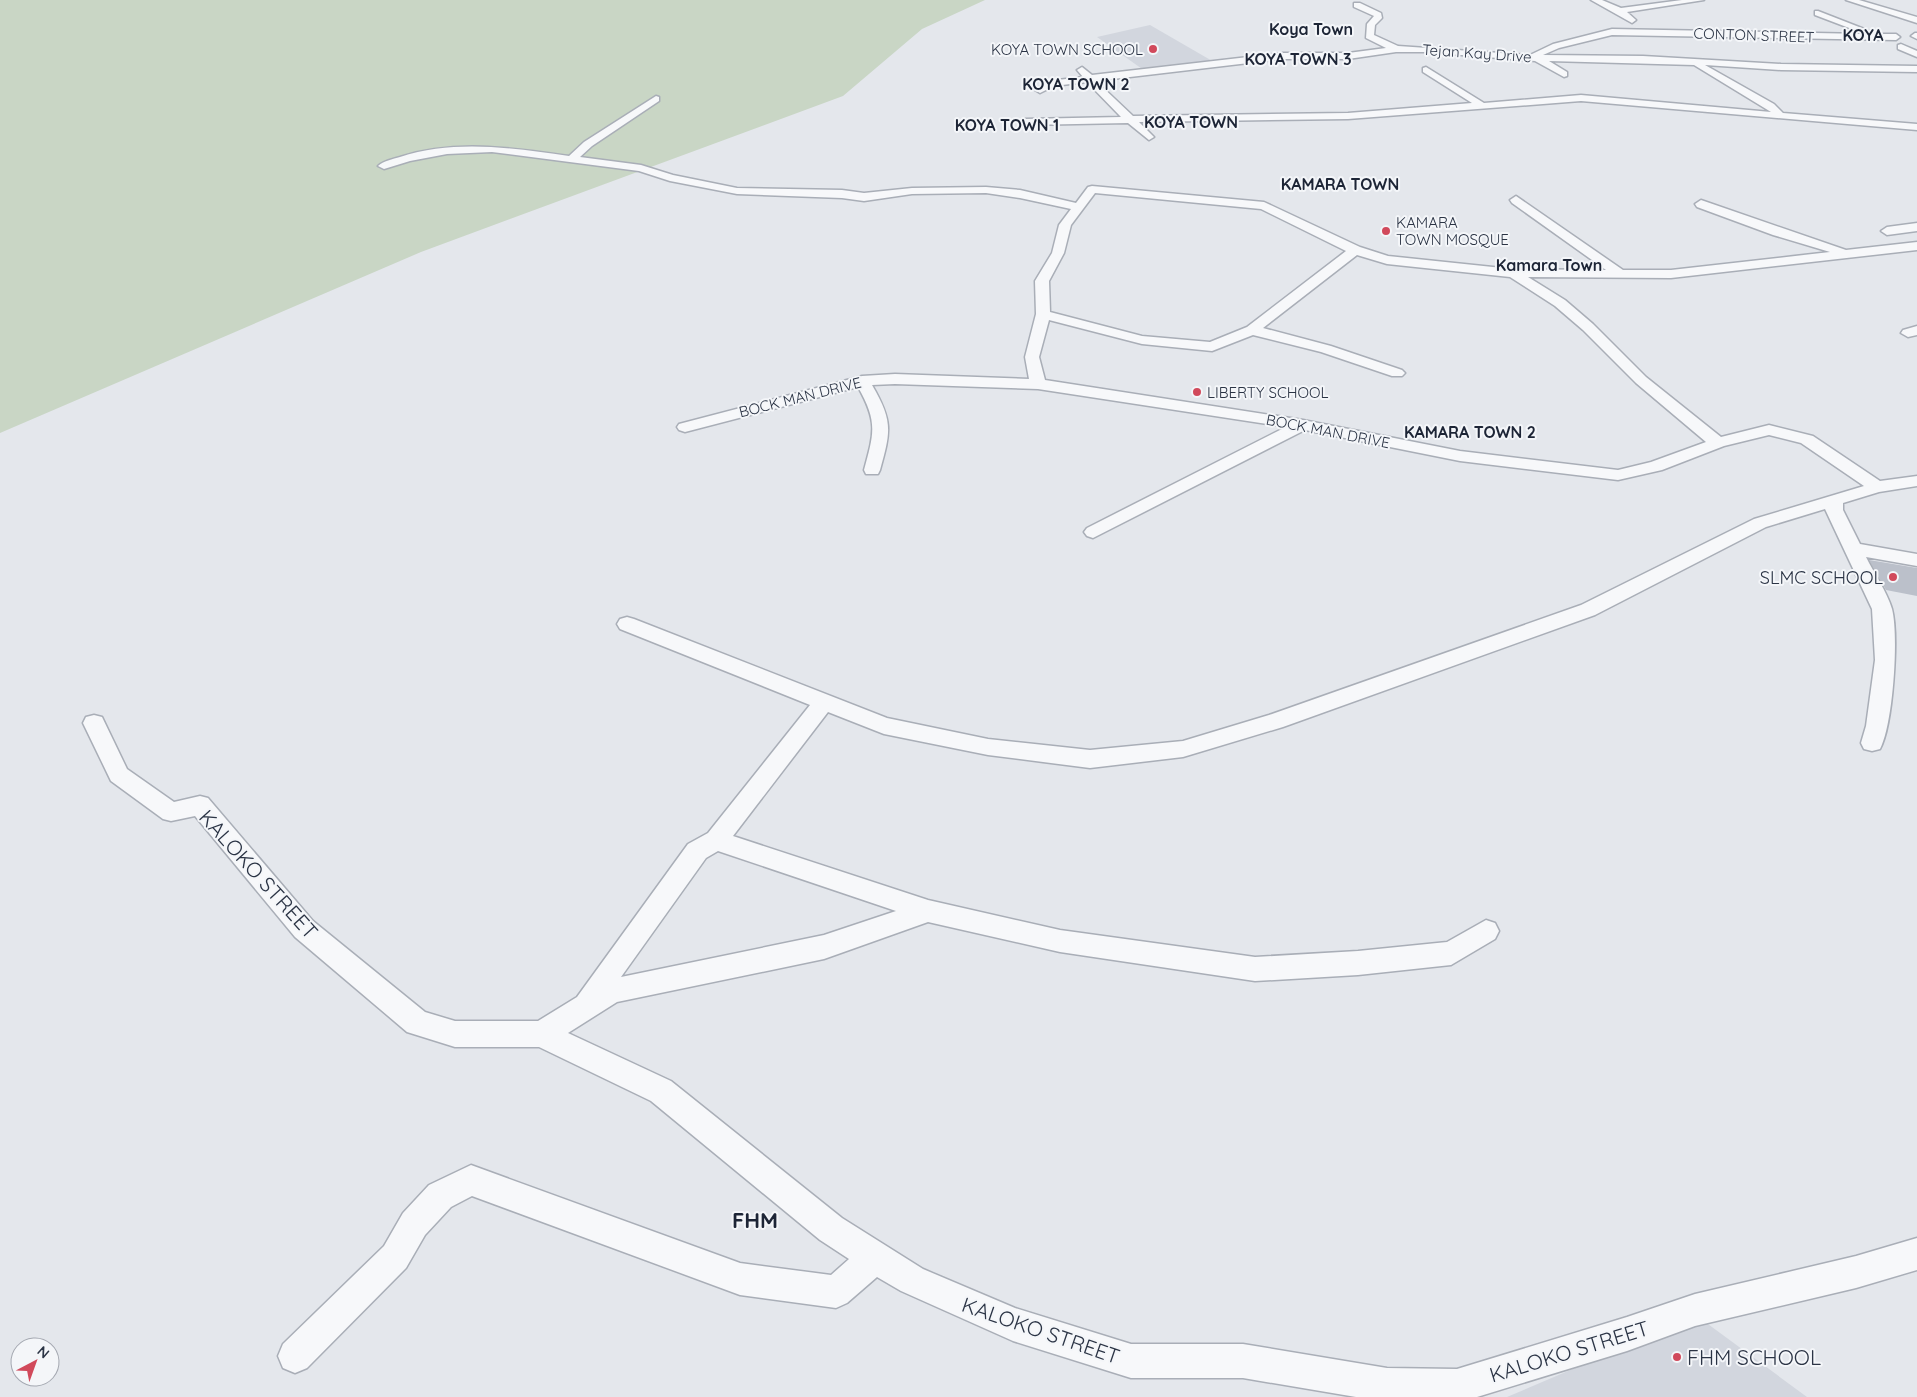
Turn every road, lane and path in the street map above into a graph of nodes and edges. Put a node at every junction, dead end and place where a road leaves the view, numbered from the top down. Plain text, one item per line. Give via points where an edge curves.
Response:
1 (1595, 0) edge
2 (1700, 0) edge
3 (1850, 0) edge
4 (1357, 5) dead end
5 (1620, 11) junction
6 (1818, 13) dead end
7 (1917, 20) edge
8 (1648, 33) junction
9 (1822, 37) junction
10 (1880, 37) junction
11 (1896, 37) dead end
12 (1838, 45) dead end
13 (1901, 47) dead end
14 (1396, 49) junction
15 (1715, 52) dead end
16 (1917, 54) edge
17 (1862, 57) dead end
18 (1535, 58) junction
19 (1696, 64) junction
20 (1733, 65) junction
21 (1081, 69) dead end
22 (1886, 69) junction
23 (1917, 69) edge
24 (1426, 70) dead end
25 (1564, 74) dead end
26 (1090, 78) junction
27 (1040, 90) dead end
28 (656, 99) dead end
29 (1484, 106) junction
30 (1778, 114) junction
31 (1130, 119) junction
32 (1025, 122) dead end
33 (1917, 127) edge
34 (1149, 138) dead end
35 (573, 158) junction
36 (384, 166) dead end
37 (1516, 200) dead end
38 (1701, 204) dead end
39 (1078, 207) junction
40 (1894, 216) dead end
41 (1917, 226) edge
42 (1887, 231) dead end
43 (1917, 246) edge
44 (1355, 250) junction
45 (1851, 253) junction
46 (1512, 273) junction
47 (1622, 275) junction
48 (1043, 314) junction
49 (1252, 330) junction
50 (1397, 373) dead end
51 (862, 381) junction
52 (1038, 384) junction
53 (1303, 425) junction
54 (685, 427) dead end
55 (1718, 443) junction
56 (872, 470) dead end
57 (1917, 481) edge
58 (1877, 487) junction
59 (1838, 498) junction
60 (1093, 532) dead end
61 (1852, 549) junction
62 (1917, 560) edge
63 (628, 624) dead end
64 (824, 702) junction
65 (94, 723) dead end
66 (1872, 743) dead end
67 (716, 840) junction
68 (928, 911) junction
69 (1486, 931) dead end
70 (583, 1008) junction
71 (541, 1034) junction
72 (1917, 1254) edge
73 (875, 1257) junction
74 (295, 1356) dead end

1 - 5 street
2 - 5 street
3 - 7 street
4 - 14 street via 1378,15 1371,24 1369,36
5 - 8 street
6 - 10 street
8 - 9 street, CONTON STREET
8 - 18 street, CONTON STREET via 1612,32 1556,46
9 - 10 street, CONTON STREET
9 - 12 street
10 - 11 street, CONTON STREET
13 - 16 street
14 - 18 street, Tejan Kay Drive
14 - 26 street, Tejan Kay Drive via 1348,56 1282,56
15 - 20 street
17 - 22 street
18 - 19 street, Tejan Kay Drive via 1643,59
18 - 25 street
19 - 20 street, Tejan Kay Drive
19 - 30 street via 1770,106
20 - 22 street, Tejan Kay Drive
21 - 26 street
22 - 23 street, Tejan Kay Drive
24 - 29 street
26 - 27 street, Tejan Kay Drive via 1052,83
26 - 31 street
28 - 35 street via 588,144
29 - 30 street via 1581,98
29 - 31 street via 1348,116
30 - 33 street
31 - 32 street
31 - 34 street
35 - 36 street via 492,149 446,151
35 - 39 street via 641,168 670,178 737,191 864,197 912,191 986,190
37 - 47 street
38 - 45 street via 1777,232
39 - 44 street via 1092,189 1264,206
39 - 48 street via 1065,225 1058,253 1042,282
40 - 41 street
41 - 42 street
43 - 45 street
44 - 46 street via 1387,260
44 - 49 street
45 - 47 street via 1671,274
46 - 47 street
46 - 55 street via 1560,303 1641,380
48 - 49 street via 1142,340 1186,346 1212,347
48 - 52 street via 1032,357
49 - 50 street via 1326,349
51 - 52 street, BOCK MAN DRIVE via 895,379
51 - 54 street, BOCK MAN DRIVE
51 - 56 street via 877,407 882,434
52 - 53 street, BOCK MAN DRIVE
53 - 55 street, BOCK MAN DRIVE via 1460,456 1618,476
53 - 60 street
55 - 58 street via 1769,430 1786,432 1808,439
57 - 58 street
58 - 59 street
59 - 61 street via 1834,510
59 - 64 street via 1760,523 1588,610 1275,721 1183,749 1090,759 988,748 884,726
61 - 62 street
61 - 66 street via 1882,609 1885,660
63 - 64 street
64 - 67 street
65 - 71 street, KALOKO STREET via 119,775 171,812 200,805 304,929 417,1022 455,1034
67 - 68 street
67 - 70 street via 697,851
68 - 69 street via 1060,941 1254,969 1452,953
68 - 70 street via 824,947 611,991
70 - 71 street
71 - 73 street, KALOKO STREET via 661,1091 831,1229
72 - 73 street, KALOKO STREET via 1856,1272 1695,1310 1457,1386 1387,1385 1243,1361 1131,1361 1014,1324 912,1280
73 - 74 street via 836,1292 740,1280 471,1180 440,1196 414,1224 395,1256

